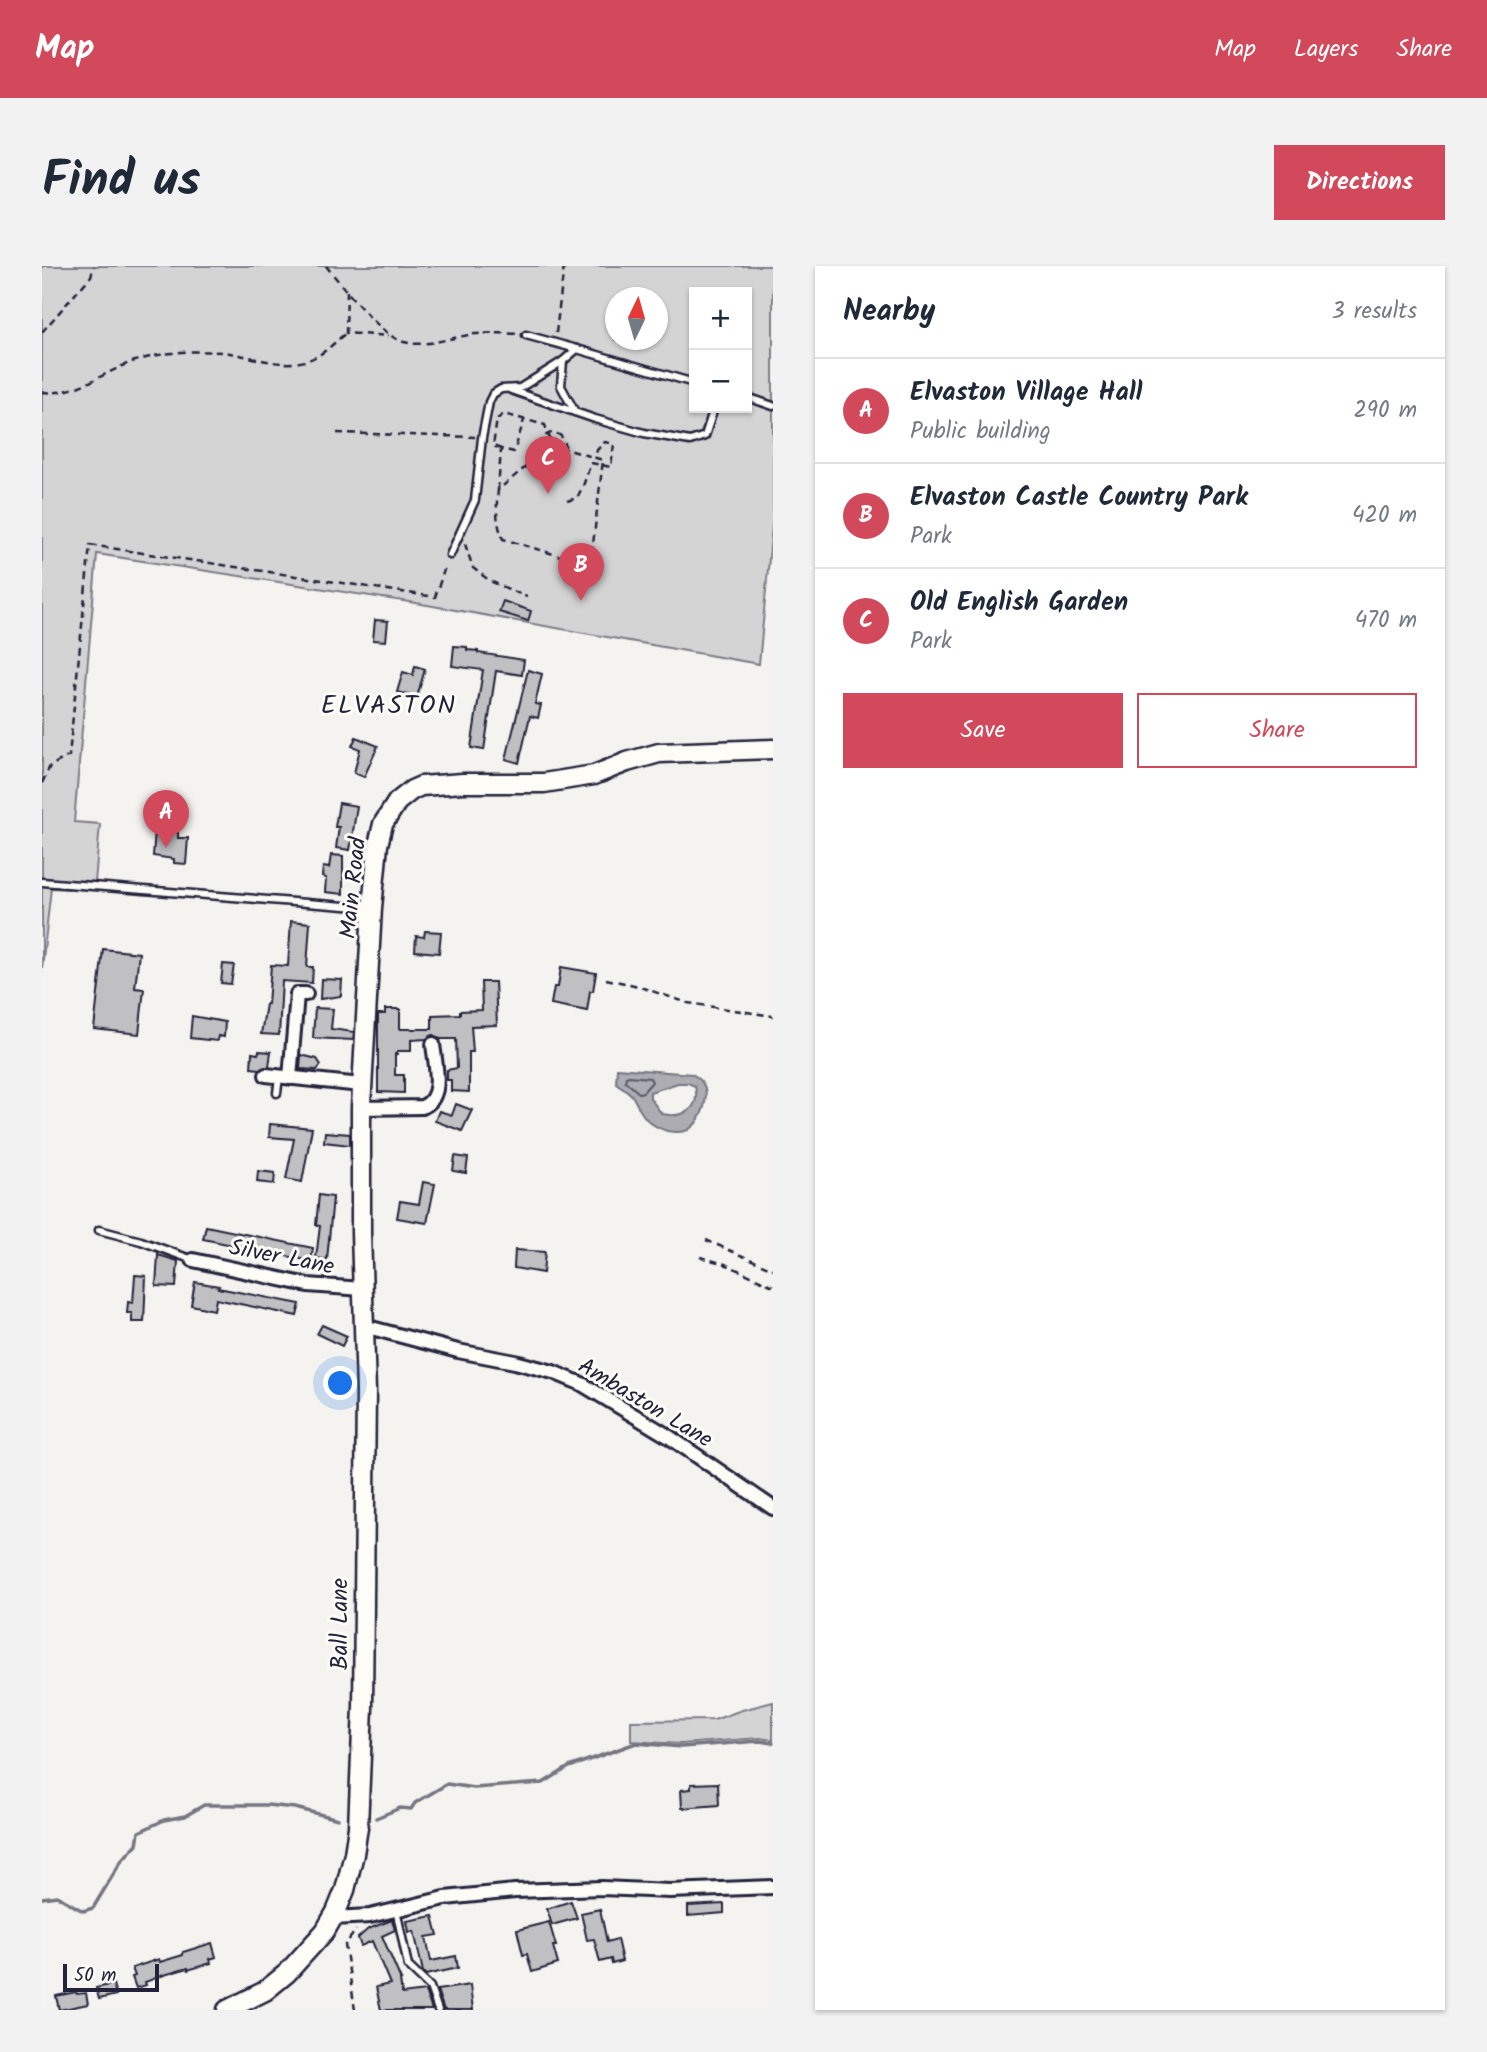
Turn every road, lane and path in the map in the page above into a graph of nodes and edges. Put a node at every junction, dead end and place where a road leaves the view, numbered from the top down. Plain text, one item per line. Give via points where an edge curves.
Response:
1 (94, 266) edge
2 (326, 266) edge
3 (564, 266) edge
4 (347, 291) junction
5 (42, 332) edge
6 (346, 332) junction
7 (526, 335) joint
8 (391, 336) junction
9 (555, 343) junction
10 (577, 349) junction
11 (563, 361) junction
12 (689, 382) edge
13 (509, 389) junction
14 (42, 392) edge
15 (752, 399) edge
16 (773, 406) edge
17 (575, 412) junction
18 (712, 413) edge
19 (524, 419) junction
20 (337, 433) dead end
21 (548, 434) junction
22 (482, 438) junction
23 (552, 445) junction
24 (502, 449) junction
25 (564, 449) junction
26 (543, 452) junction
27 (595, 458) junction
28 (602, 466) junction
29 (498, 490) junction
30 (567, 501) dead end
31 (461, 532) junction
32 (450, 555) joint
33 (591, 561) junction
34 (587, 564) junction
35 (527, 597) dead end
36 (773, 749) edge
37 (42, 783) edge
38 (42, 882) edge
39 (372, 908) junction
40 (606, 979) dead end
41 (306, 994) dead end
42 (773, 1016) edge
43 (433, 1044) dead end
44 (278, 1077) junction
45 (361, 1085) junction
46 (277, 1093) dead end
47 (360, 1108) junction
48 (99, 1230) dead end
49 (706, 1240) dead end
50 (700, 1256) dead end
51 (193, 1260) joint
52 (773, 1269) edge
53 (773, 1286) edge
54 (363, 1289) junction
55 (364, 1326) junction
56 (773, 1508) edge
57 (773, 1887) edge
58 (396, 1909) junction
59 (365, 1917) junction
60 (333, 1918) junction
61 (227, 2010) edge
62 (355, 2010) edge
63 (438, 2010) edge

1 - 5 path via 91,276
2 - 4 path
3 - 9 path
4 - 6 path
4 - 8 path
6 - 8 path
6 - 14 path via 317,356 301,362 278,363 224,352 163,355 134,362 72,389
7 - 8 path via 476,334 417,343
7 - 9 lane
9 - 10 lane
10 - 11 lane
10 - 12 lane
11 - 13 lane via 520,388
11 - 17 lane via 561,386
13 - 17 lane
13 - 22 lane via 493,394
15 - 16 lane
17 - 18 lane via 690,441 705,436
19 - 21 path via 545,425
19 - 24 path via 514,452
19 - 24 path via 504,414 497,419 494,446
20 - 22 path
21 - 23 path
21 - 25 path via 562,437
21 - 26 path via 542,440
22 - 31 lane via 475,500
23 - 25 path
23 - 26 path
24 - 29 path
25 - 26 path via 554,457
25 - 27 path
26 - 29 path
27 - 28 path via 603,460
27 - 28 path via 605,442 614,444 611,467
28 - 30 path via 591,463 577,498
28 - 33 path
29 - 34 path via 496,512 503,539
31 - 32 lane
31 - 35 path via 473,568
32 - 37 path via 435,597 90,545 69,756 50,766
33 - 34 path
33 - 34 path via 593,568
36 - 39 main road, Main Road via 659,753 594,775 544,783 421,786 397,802 383,824
38 - 39 lane
39 - 45 main road, Main Road
40 - 42 path via 688,1003
41 - 44 street via 297,994
43 - 47 street via 436,1092 430,1103
44 - 45 street
44 - 46 lane
45 - 47 main road, Main Road
47 - 54 main road, Main Road
48 - 51 lane
49 - 52 path
50 - 53 path
51 - 54 street, Silver Lane via 308,1285
54 - 55 main road, Main Road
55 - 56 street, Ambaston Lane via 553,1372 582,1384
55 - 60 main road, Ball Lane via 362,1770 354,1854
57 - 58 street via 514,1891
58 - 59 street
58 - 63 lane via 408,1966 430,1987
59 - 60 street
59 - 62 path via 345,1945
60 - 61 main road, Ball Lane via 287,1973 265,1991

